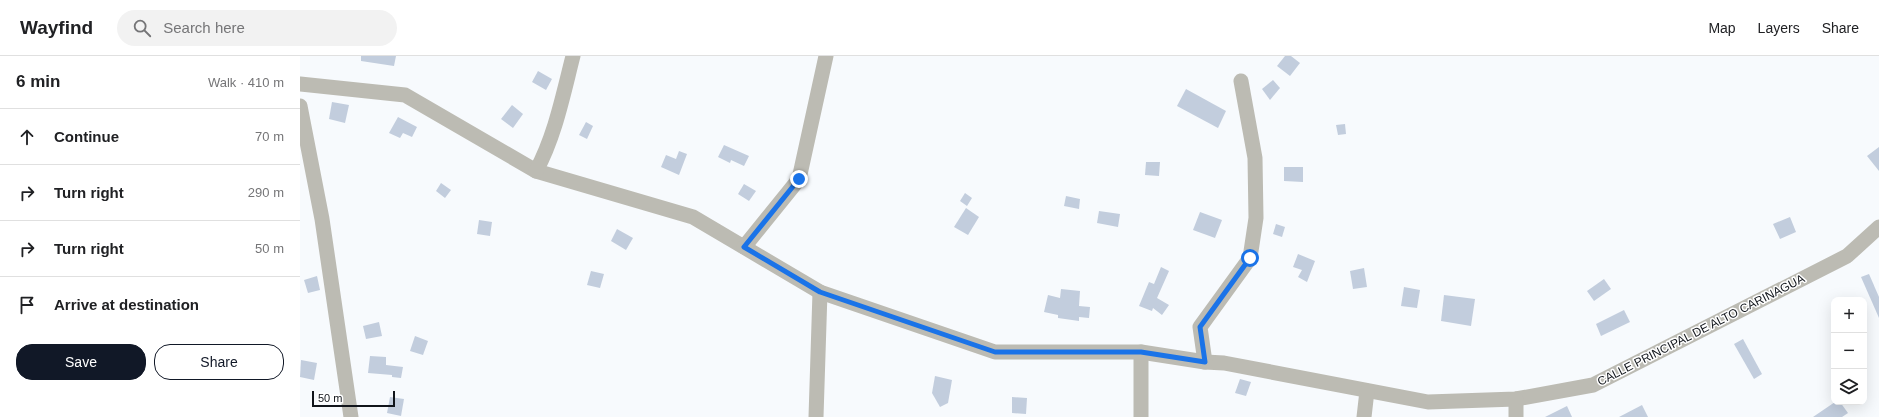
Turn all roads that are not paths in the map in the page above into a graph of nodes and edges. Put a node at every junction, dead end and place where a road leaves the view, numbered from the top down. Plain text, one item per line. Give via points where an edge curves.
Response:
1 (573, 56) edge
2 (826, 56) edge
3 (1241, 82) dead end
4 (300, 84) edge
5 (300, 106) edge
6 (536, 171) junction
7 (1879, 227) edge
8 (744, 247) junction
9 (820, 292) junction
10 (1141, 352) junction
11 (1205, 362) junction
12 (1367, 391) junction
13 (1516, 399) junction
14 (351, 417) edge
15 (816, 417) edge
16 (1141, 417) edge
17 (1364, 417) edge
18 (1516, 417) edge

1 - 6 street via 555,125
2 - 8 street via 799,179
3 - 11 street via 1256,158 1256,218 1250,258 1200,327
4 - 6 street, CALLE PRINCIPAL DE ALTO CARINAGUA via 405,95
5 - 14 street via 322,219
6 - 8 street, CALLE PRINCIPAL DE ALTO CARINAGUA via 693,217
7 - 13 street, CALLE PRINCIPAL DE ALTO CARINAGUA via 1847,256 1593,385
8 - 9 street, CALLE PRINCIPAL DE ALTO CARINAGUA
9 - 10 street, CALLE PRINCIPAL DE ALTO CARINAGUA via 995,352
9 - 15 street
10 - 11 street, CALLE PRINCIPAL DE ALTO CARINAGUA
10 - 16 street
11 - 12 street, CALLE PRINCIPAL DE ALTO CARINAGUA via 1224,363
12 - 13 street, CALLE PRINCIPAL DE ALTO CARINAGUA via 1428,402
12 - 17 street
13 - 18 street

